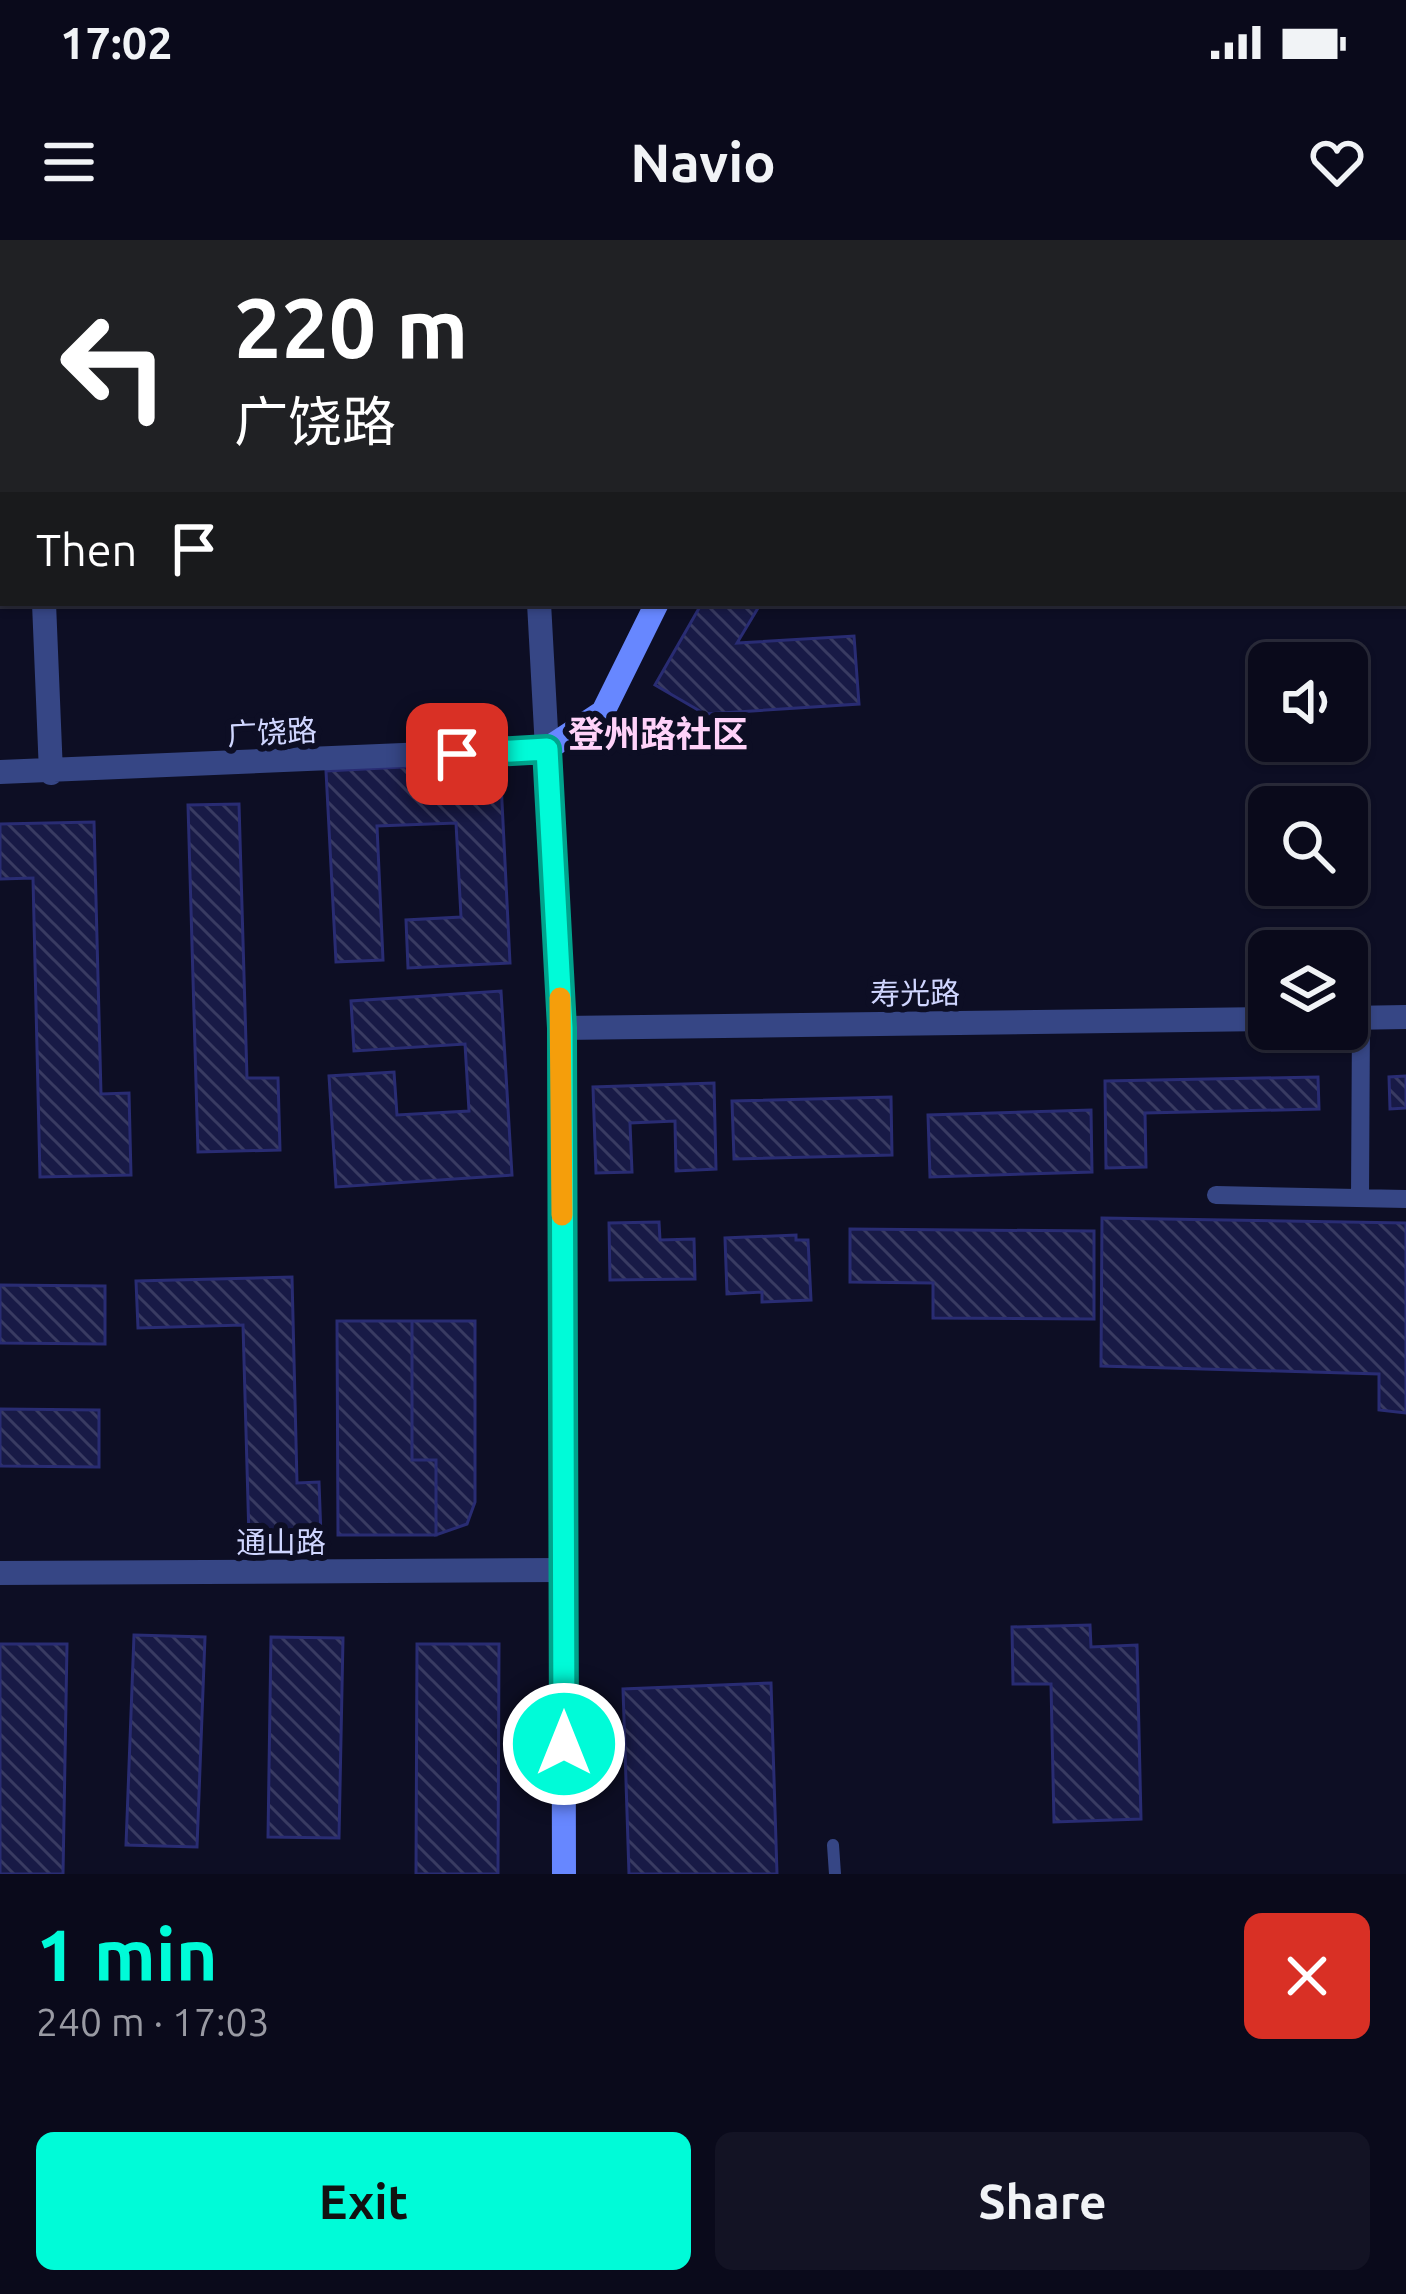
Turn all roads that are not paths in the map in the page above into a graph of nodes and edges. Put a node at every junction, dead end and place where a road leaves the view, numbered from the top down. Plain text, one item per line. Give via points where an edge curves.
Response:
1 (44, 606) edge
2 (539, 606) edge
3 (656, 606) edge
4 (547, 749) junction
5 (0, 772) edge
6 (51, 773) junction
7 (1368, 1018) edge
8 (1406, 1018) edge
9 (1248, 1019) edge
10 (562, 1028) junction
11 (1355, 1050) edge
12 (1216, 1195) dead end
13 (1360, 1197) junction
14 (1406, 1199) edge
15 (563, 1570) junction
16 (0, 1573) edge
17 (833, 1845) dead end
18 (564, 1874) edge
19 (835, 1874) edge

1 - 6 street
2 - 4 street
3 - 4 main road via 603,712
4 - 6 street, 广饶路
4 - 10 main road
5 - 6 street, 广饶路
7 - 8 street
9 - 10 street, 寿光路
10 - 15 main road
11 - 13 street
12 - 13 street
13 - 14 street
15 - 16 street, 通山路
15 - 18 main road
17 - 19 lane

